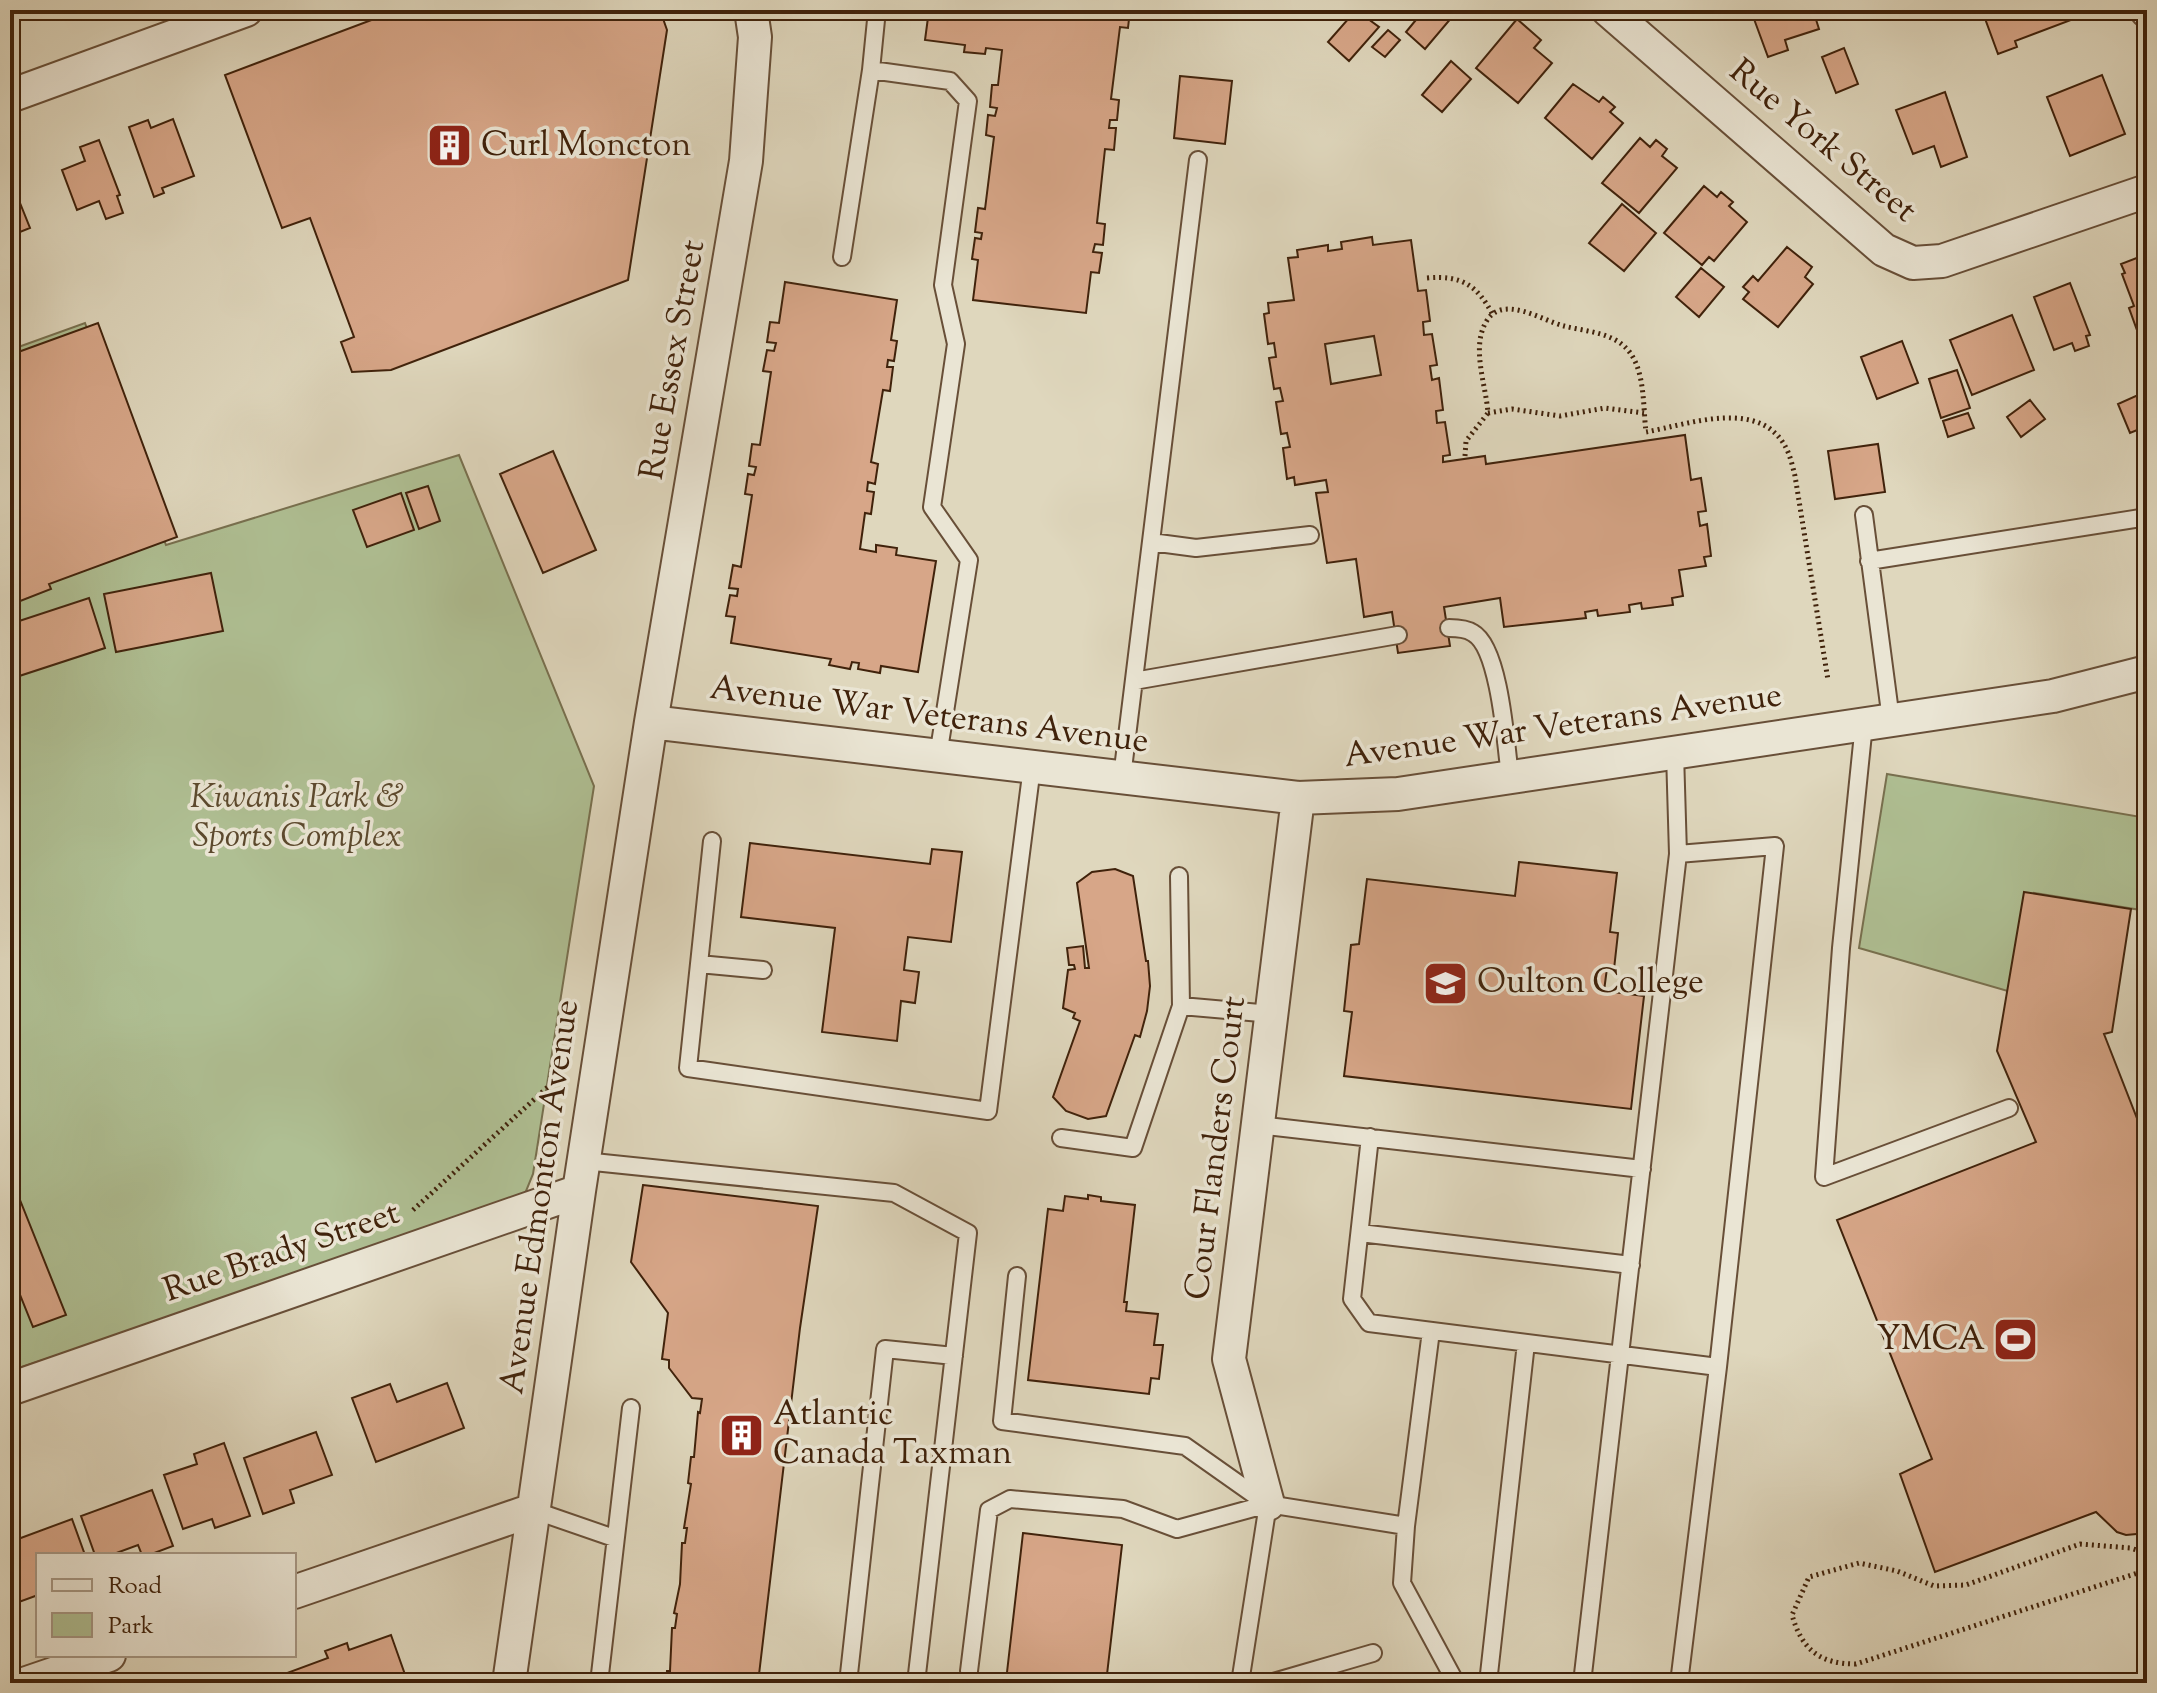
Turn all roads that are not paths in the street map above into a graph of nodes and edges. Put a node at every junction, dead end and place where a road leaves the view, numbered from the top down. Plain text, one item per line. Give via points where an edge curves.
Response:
1 (246, 10) edge
2 (751, 10) edge
3 (877, 10) edge
4 (1608, 10) edge
5 (871, 70) junction
6 (10, 96) edge
7 (1198, 160) dead end
8 (2147, 191) edge
9 (842, 257) dead end
10 (1864, 515) dead end
11 (2147, 517) edge
12 (1310, 535) dead end
13 (1151, 542) junction
14 (1869, 561) junction
15 (1449, 628) dead end
16 (1398, 635) dead end
17 (2147, 672) edge
18 (1134, 681) junction
19 (651, 722) junction
20 (1878, 722) junction
21 (1675, 753) junction
22 (938, 756) junction
23 (1032, 767) junction
24 (1122, 777) junction
25 (1510, 777) junction
26 (1298, 798) junction
27 (712, 841) dead end
28 (1678, 854) junction
29 (1179, 876) dead end
30 (699, 964) junction
31 (763, 970) dead end
32 (1181, 1006) junction
33 (1272, 1014) junction
34 (2009, 1108) dead end
35 (1258, 1125) junction
36 (1370, 1137) junction
37 (1061, 1138) dead end
38 (1642, 1169) junction
39 (581, 1176) junction
40 (1360, 1233) junction
41 (1631, 1265) junction
42 (1017, 1276) dead end
43 (1431, 1331) junction
44 (1526, 1343) junction
45 (1620, 1355) junction
46 (954, 1356) junction
47 (1718, 1367) junction
48 (10, 1389) edge
49 (631, 1408) dead end
50 (1268, 1504) junction
51 (533, 1510) junction
52 (1406, 1526) junction
53 (614, 1538) junction
54 (296, 1591) edge
55 (1373, 1653) dead end
56 (103, 1657) edge
57 (969, 1671) dead end
58 (27, 1683) edge
59 (509, 1683) edge
60 (599, 1683) edge
61 (848, 1683) edge
62 (916, 1683) edge
63 (1240, 1683) edge
64 (1270, 1683) edge
65 (1456, 1683) edge
66 (1488, 1683) edge
67 (1582, 1683) edge
68 (1679, 1683) edge

1 - 6 street
2 - 19 street, Rue Essex Street via 755,37 746,161
3 - 5 lane
4 - 8 street, Rue York Street via 1884,250 1913,263 1942,261
5 - 9 lane
5 - 22 lane via 950,81 968,101 943,285 956,344 932,507 969,560
7 - 13 lane
10 - 14 lane
11 - 14 lane
12 - 13 lane via 1196,548
13 - 18 lane
14 - 20 lane
15 - 25 lane via 1474,633 1494,665
16 - 18 lane
17 - 20 street, Avenue War Veterans Avenue via 2053,696
18 - 24 lane
19 - 22 street, Avenue War Veterans Avenue
19 - 39 street, Avenue Edmonton Avenue
20 - 21 street, Avenue War Veterans Avenue
20 - 34 lane via 1841,948 1824,1177
21 - 25 street, Avenue War Veterans Avenue
21 - 28 lane
22 - 23 street, Avenue War Veterans Avenue
23 - 24 street, Avenue War Veterans Avenue
23 - 30 lane via 988,1111 688,1068
24 - 26 street, Avenue War Veterans Avenue
25 - 26 street, Avenue War Veterans Avenue via 1398,794
26 - 33 street, Cour Flanders Court
27 - 30 lane
28 - 38 lane
28 - 47 lane via 1775,846
29 - 32 lane
30 - 31 lane
32 - 33 lane
32 - 37 lane via 1133,1148
33 - 35 street, Cour Flanders Court
35 - 36 lane
35 - 50 street, Cour Flanders Court via 1229,1359
36 - 38 lane
36 - 40 lane
38 - 41 lane
39 - 46 lane via 894,1193 968,1233
39 - 48 street, Rue Brady Street
39 - 51 street, Avenue Edmonton Avenue
40 - 41 lane
40 - 43 lane via 1352,1299 1369,1323
41 - 45 lane
42 - 50 lane via 1002,1421 1185,1446
43 - 44 lane
43 - 52 lane
44 - 45 lane
44 - 66 lane
45 - 47 lane
45 - 67 lane
46 - 61 lane via 885,1349
46 - 62 lane
47 - 68 lane
49 - 53 lane
50 - 52 lane
50 - 57 lane via 1177,1529 1123,1509 1010,1499 989,1510
50 - 63 lane
51 - 53 lane
51 - 54 street
51 - 59 street, Avenue Edmonton Avenue
52 - 65 lane via 1402,1583
53 - 60 lane
55 - 64 lane
56 - 58 street

